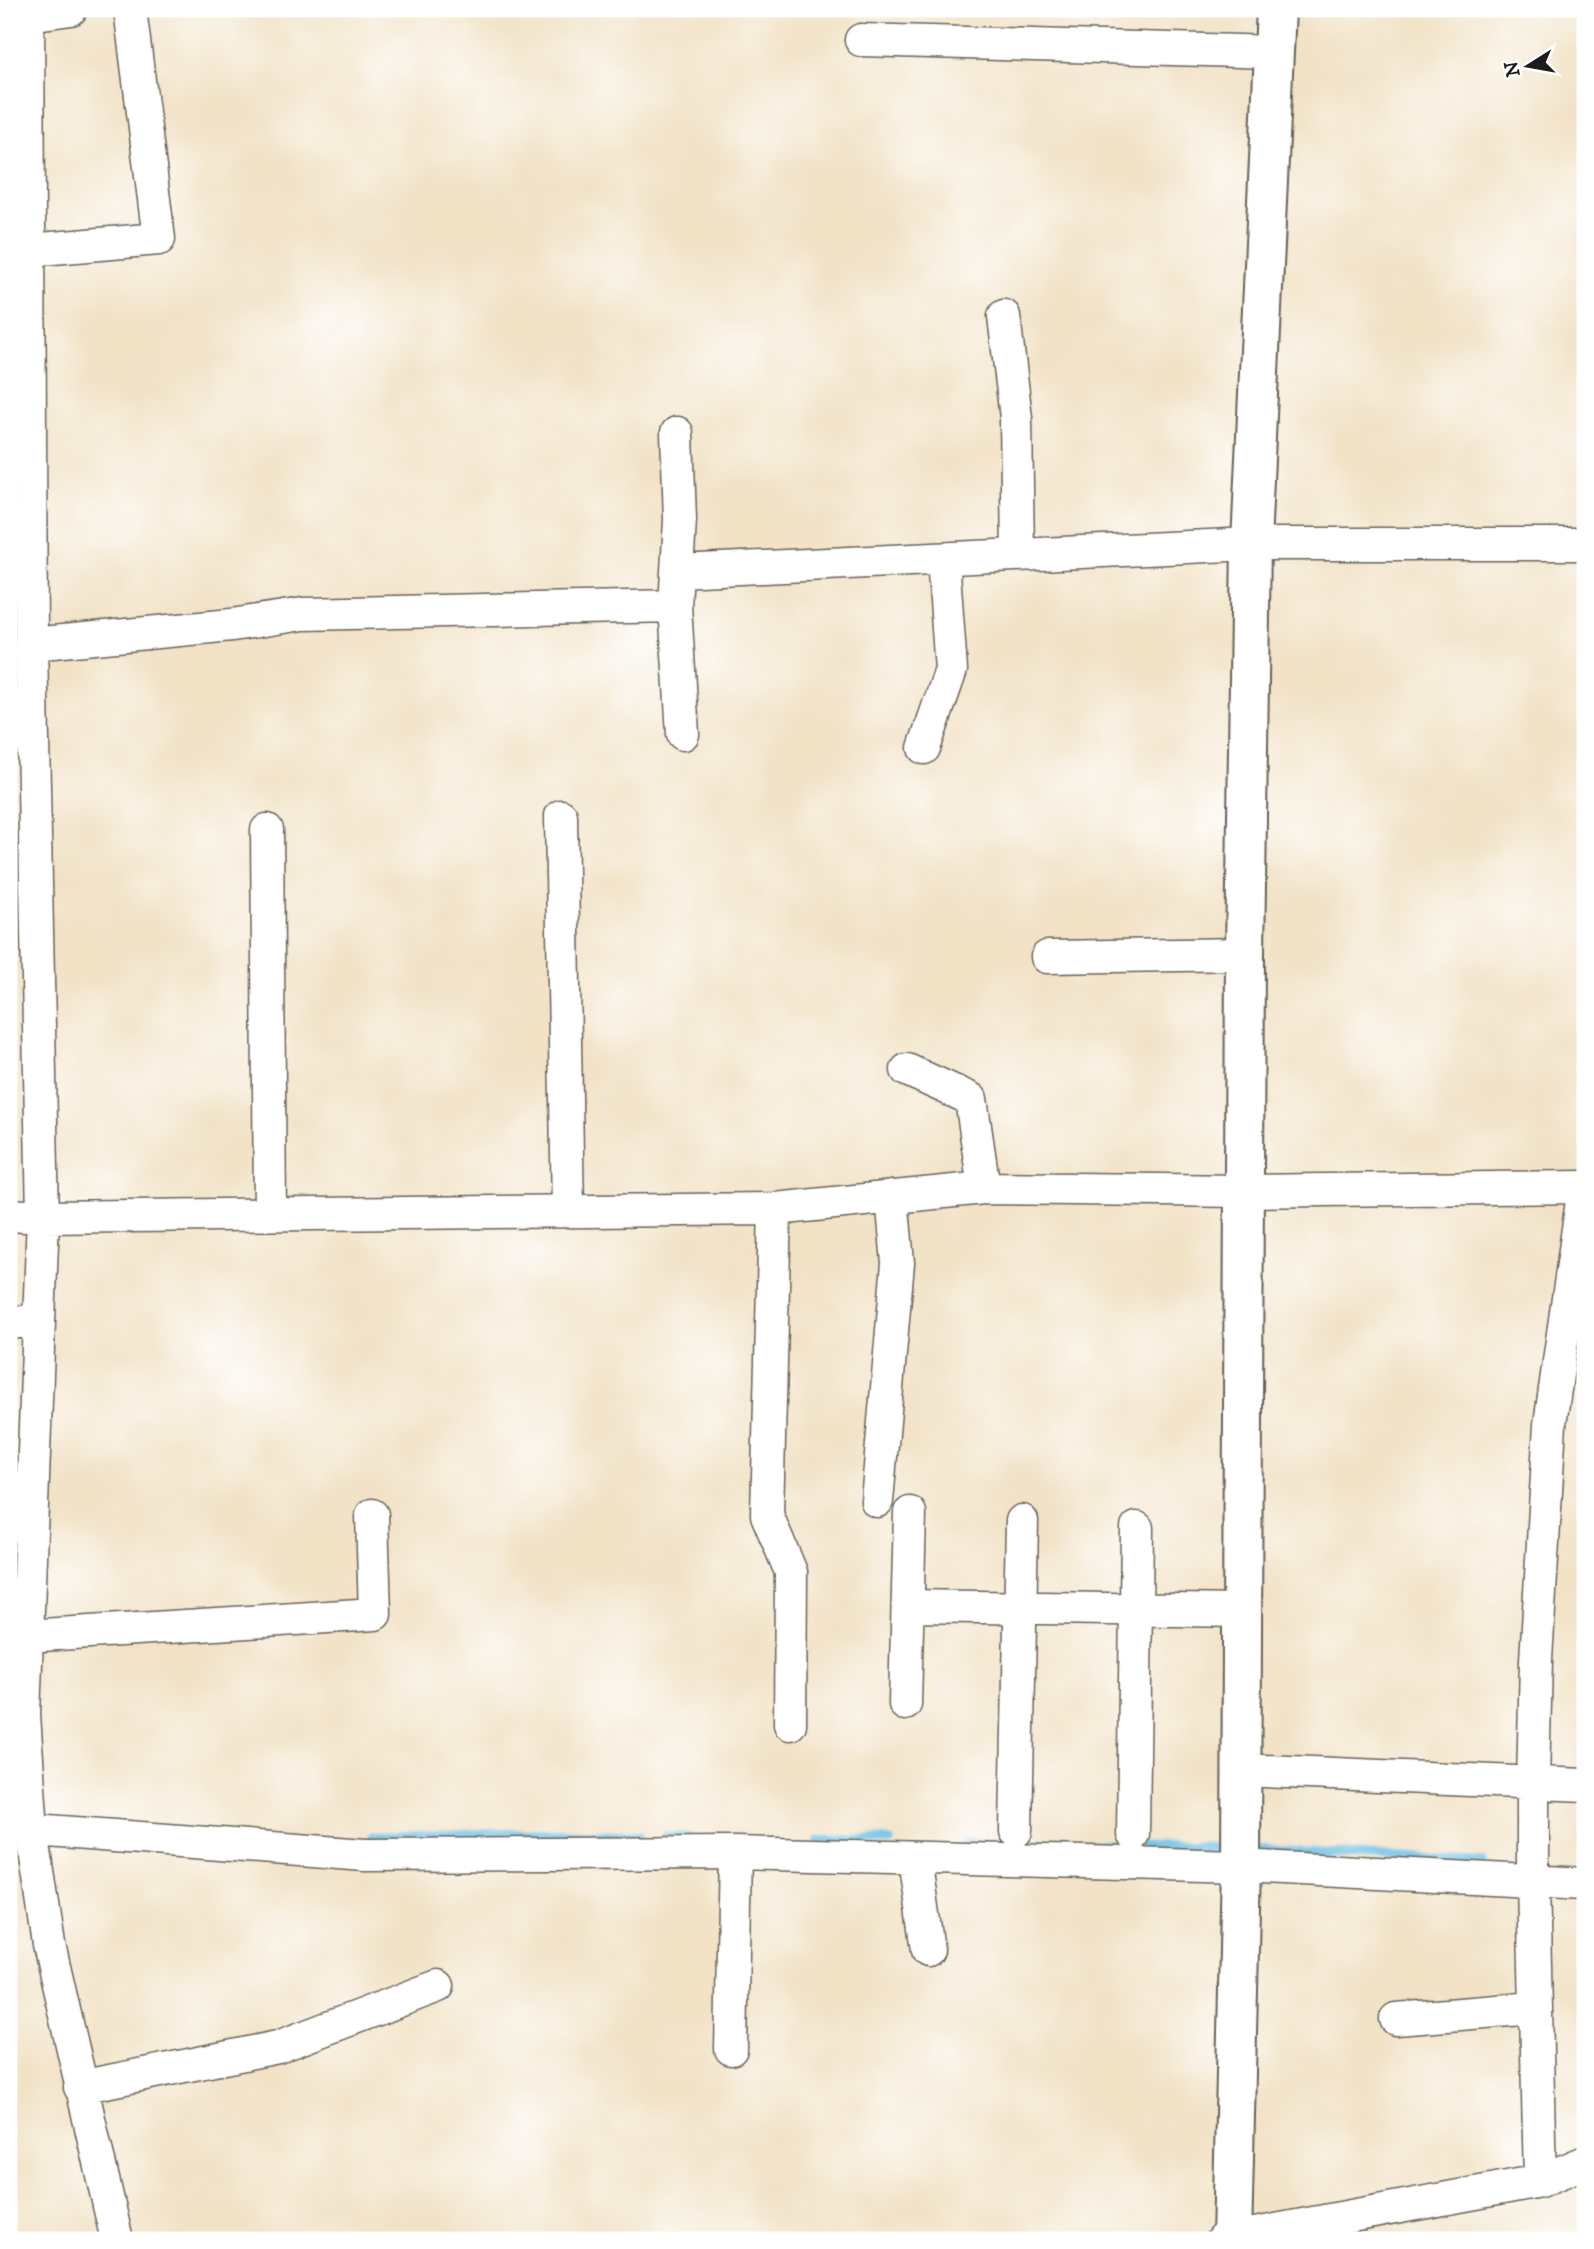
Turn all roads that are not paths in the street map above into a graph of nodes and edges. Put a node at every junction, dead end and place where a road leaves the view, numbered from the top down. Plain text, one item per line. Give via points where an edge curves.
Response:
1 (71, 9) edge
2 (130, 9) edge
3 (1276, 9) edge
4 (28, 12) edge
5 (861, 40) dead end
6 (1275, 52) junction
7 (19, 182) edge
8 (29, 250) junction
9 (1004, 316) dead end
10 (677, 433) dead end
11 (1251, 544) junction
12 (1585, 544) edge
13 (1018, 555) junction
14 (943, 559) junction
15 (678, 571) junction
16 (675, 606) junction
17 (31, 644) junction
18 (683, 734) dead end
19 (924, 748) dead end
20 (561, 816) dead end
21 (267, 830) dead end
22 (1245, 954) junction
23 (1047, 957) dead end
24 (907, 1070) dead end
25 (1584, 1187) edge
26 (984, 1188) junction
27 (1245, 1191) junction
28 (892, 1197) junction
29 (775, 1209) junction
30 (568, 1211) junction
31 (270, 1214) junction
32 (9, 1215) edge
33 (43, 1217) junction
34 (24, 1322) edge
35 (20, 1500) edge
36 (877, 1501) dead end
37 (909, 1513) dead end
38 (372, 1515) dead end
39 (1021, 1521) dead end
40 (1137, 1528) dead end
41 (909, 1606) junction
42 (1020, 1608) junction
43 (1136, 1609) junction
44 (1242, 1611) junction
45 (26, 1636) junction
46 (905, 1704) dead end
47 (790, 1724) dead end
48 (1242, 1770) junction
49 (1533, 1782) junction
50 (1585, 1786) edge
51 (20, 1830) edge
52 (1016, 1831) dead end
53 (1133, 1834) dead end
54 (735, 1853) junction
55 (915, 1858) junction
56 (1241, 1866) junction
57 (1533, 1881) junction
58 (1585, 1884) edge
59 (928, 1950) dead end
60 (438, 1986) dead end
61 (1536, 2008) junction
62 (1396, 2019) dead end
63 (732, 2049) dead end
64 (80, 2087) junction
65 (1585, 2162) edge
66 (1540, 2181) junction
67 (117, 2240) edge
68 (1229, 2240) edge

1 - 4 street
2 - 8 street via 159,239
3 - 6 street
4 - 7 street
5 - 6 street
6 - 11 street
7 - 8 street
8 - 17 street
9 - 13 street via 1016,418
10 - 15 street
11 - 12 street
11 - 13 street
11 - 22 street
13 - 14 street
14 - 15 street
14 - 19 street via 951,670
15 - 16 street
16 - 17 street via 303,614
16 - 18 street
17 - 33 street
20 - 30 street
21 - 31 street
22 - 23 street
22 - 27 street
24 - 26 street via 971,1099
25 - 27 street
25 - 49 street via 1550,1424
26 - 27 street
26 - 28 street
27 - 44 street
28 - 29 street
28 - 36 street via 898,1263
29 - 30 street
29 - 47 street via 767,1515 790,1572
30 - 31 street
31 - 33 street
32 - 33 street
33 - 34 street
34 - 35 street
35 - 45 street
37 - 41 street
38 - 45 street via 375,1614
39 - 42 street
40 - 43 street
41 - 42 street
41 - 46 street
42 - 43 street
42 - 52 street
43 - 44 street
43 - 53 street
44 - 48 street
45 - 51 street
48 - 49 street
48 - 56 street
49 - 50 street
49 - 57 street
51 - 54 street via 365,1854
51 - 64 street
54 - 55 street
54 - 63 street
55 - 56 street
55 - 59 street
56 - 57 street
56 - 68 street
57 - 58 street
57 - 61 street
60 - 64 street via 278,2047
61 - 62 street
61 - 66 street
64 - 67 street
65 - 66 street
66 - 68 street

